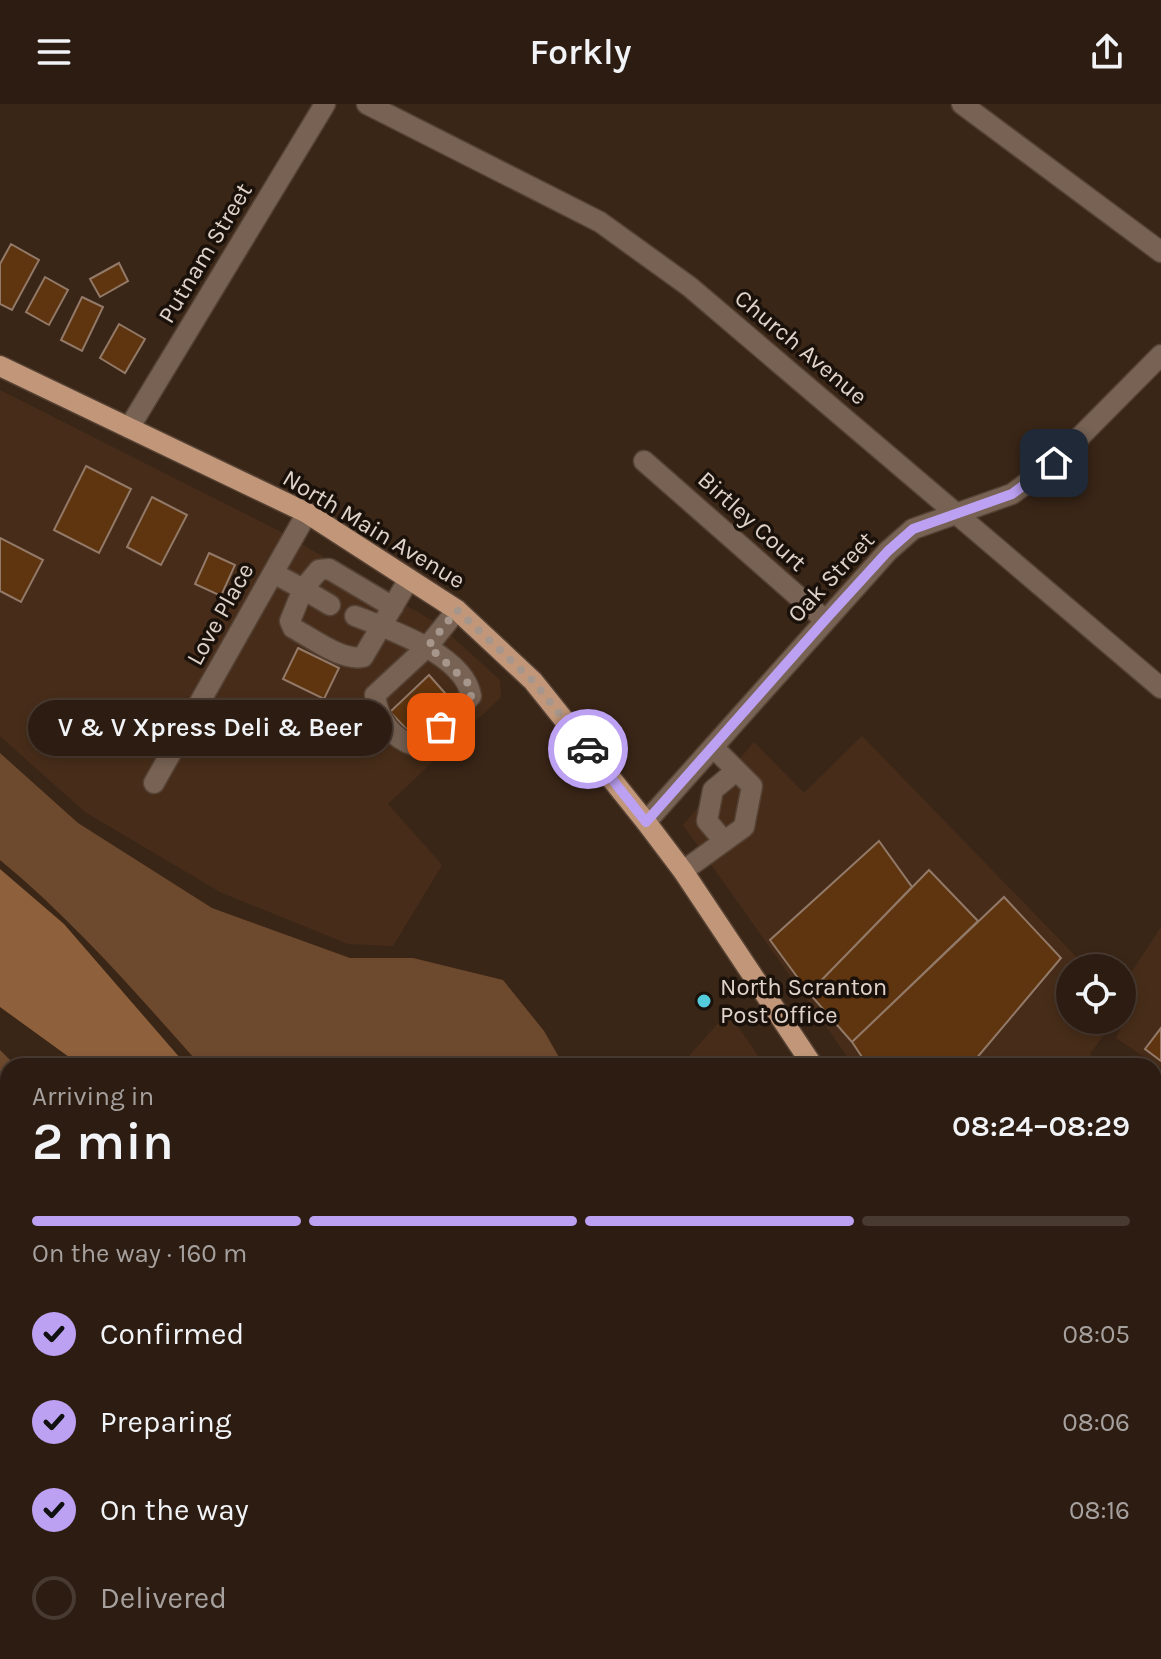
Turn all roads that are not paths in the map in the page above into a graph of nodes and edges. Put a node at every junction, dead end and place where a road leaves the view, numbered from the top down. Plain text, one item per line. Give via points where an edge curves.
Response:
1 (325, 104) edge
2 (367, 104) edge
3 (962, 104) edge
4 (1161, 252) edge
5 (1161, 355) edge
6 (0, 366) edge
7 (129, 428) junction
8 (644, 461) dead end
9 (307, 513) junction
10 (955, 513) junction
11 (273, 573) junction
12 (409, 579) junction
13 (303, 589) junction
14 (330, 605) dead end
15 (393, 607) junction
16 (457, 610) junction
17 (355, 616) dead end
18 (825, 620) junction
19 (382, 626) junction
20 (428, 646) junction
21 (1161, 688) edge
22 (713, 747) junction
23 (736, 771) junction
24 (154, 783) dead end
25 (646, 822) junction
26 (724, 841) junction
27 (683, 871) junction
28 (808, 1058) edge

1 - 7 street, Putnam Street
2 - 10 street, Church Avenue via 600,222 690,287
3 - 4 street
5 - 10 street, Oak Street via 1054,463 1012,494
6 - 7 main road, North Main Avenue
7 - 9 main road, North Main Avenue
8 - 18 street, Birtley Court
9 - 11 street, Love Place
9 - 12 main road, North Main Avenue
10 - 18 street, Oak Street via 913,529
10 - 21 street, Church Avenue
11 - 13 street
11 - 24 street, Love Place
12 - 15 street
12 - 16 main road, North Main Avenue
13 - 14 street
13 - 15 street via 319,570 329,569
13 - 19 street via 290,621 293,628 334,651 363,657
15 - 19 street
16 - 20 street
16 - 25 main road, North Main Avenue via 533,681
17 - 19 street
18 - 22 street, Oak Street
19 - 20 street
20 - 20 street via 375,695 385,724 401,741 416,746 471,696 469,684
22 - 23 street
22 - 25 street, Oak Street
23 - 26 street via 713,790 707,821
23 - 26 street via 752,786 744,827
25 - 27 main road, North Main Avenue
26 - 27 street
27 - 28 main road, North Main Avenue

